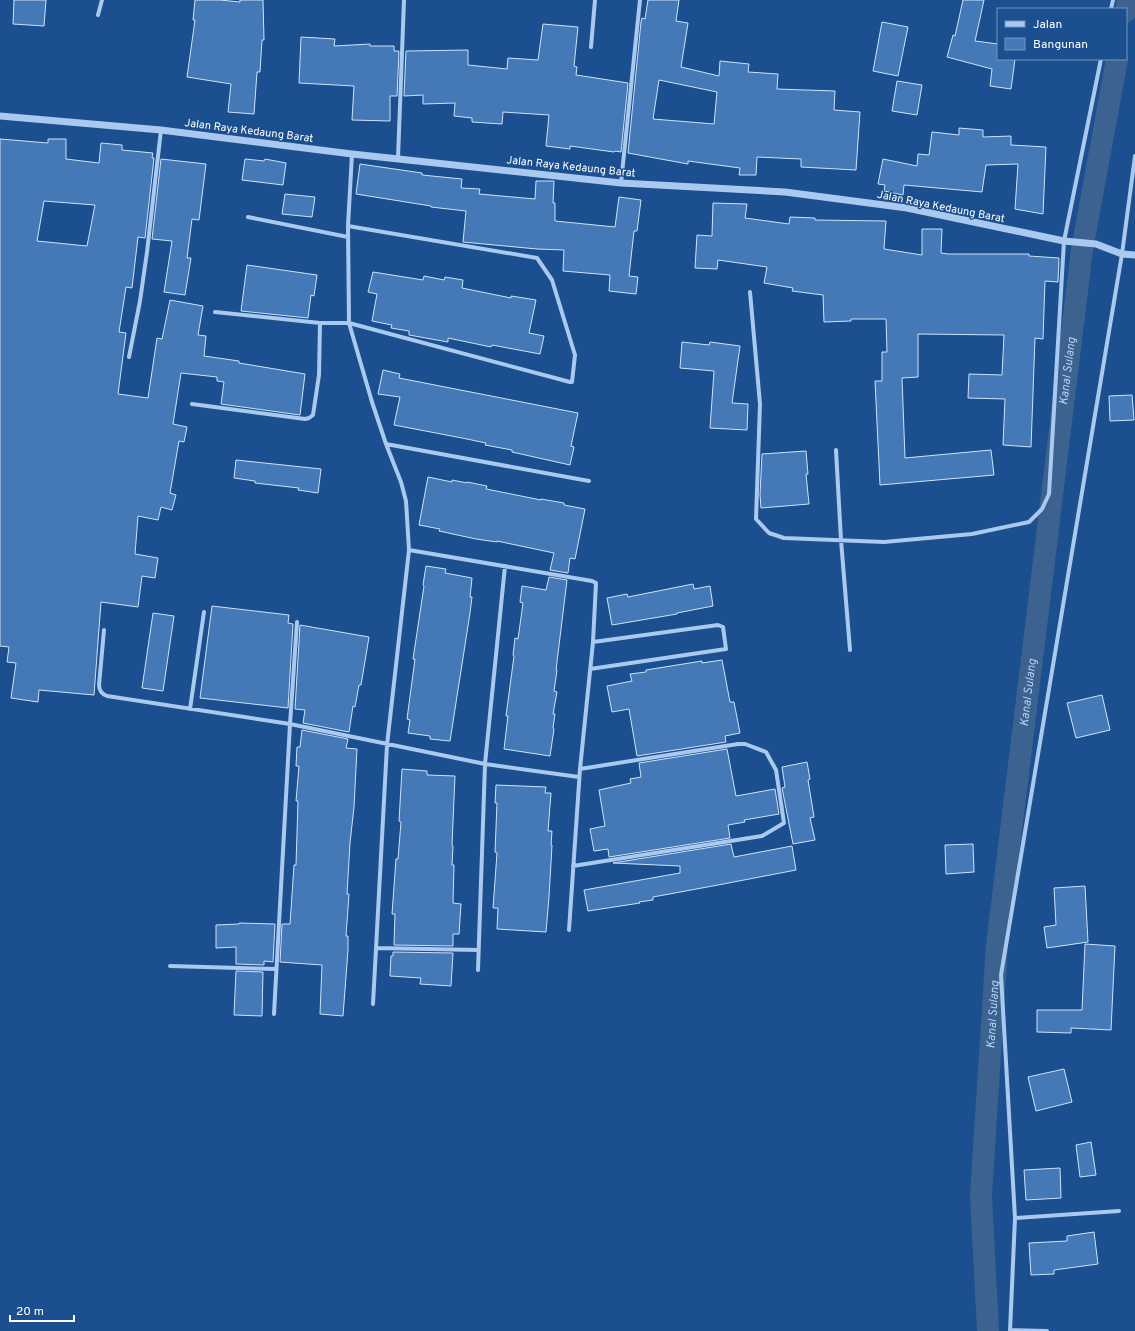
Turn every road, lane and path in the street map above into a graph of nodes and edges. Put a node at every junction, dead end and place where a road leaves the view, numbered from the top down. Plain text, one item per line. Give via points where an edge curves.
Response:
1 (102, 0) edge
2 (404, 0) edge
3 (595, 0) edge
4 (640, 0) edge
5 (98, 15) dead end
6 (590, 47) dead end
7 (1101, 60) edge
8 (0, 116) edge
9 (161, 130) junction
10 (352, 154) junction
11 (1135, 156) edge
12 (398, 158) junction
13 (621, 183) junction
14 (248, 217) dead end
15 (348, 226) junction
16 (348, 237) junction
17 (1064, 241) junction
18 (1122, 254) junction
19 (1135, 256) edge
20 (750, 292) dead end
21 (215, 312) dead end
22 (320, 323) junction
23 (349, 323) junction
24 (129, 357) dead end
25 (192, 404) dead end
26 (386, 444) junction
27 (836, 450) dead end
28 (589, 481) dead end
29 (841, 540) junction
30 (409, 550) junction
31 (505, 566) junction
32 (204, 612) dead end
33 (297, 622) dead end
34 (104, 630) dead end
35 (593, 642) junction
36 (850, 650) dead end
37 (590, 669) junction
38 (190, 709) junction
39 (290, 724) junction
40 (387, 745) junction
41 (485, 764) junction
42 (580, 769) junction
43 (579, 777) junction
44 (573, 866) junction
45 (569, 930) dead end
46 (376, 948) junction
47 (478, 950) junction
48 (170, 966) dead end
49 (276, 969) junction
50 (478, 970) dead end
51 (373, 1004) dead end
52 (274, 1014) dead end
53 (1119, 1211) dead end
54 (1015, 1218) junction
55 (1010, 1331) edge
56 (1047, 1331) edge

1 - 5 street
2 - 12 street
3 - 6 street
4 - 13 street
7 - 17 street
8 - 9 street, Jalan Raya Kedaung Barat
9 - 10 street, Jalan Raya Kedaung Barat
9 - 24 street via 147,252
10 - 12 street, Jalan Raya Kedaung Barat
10 - 15 street
11 - 18 street
12 - 13 street, Jalan Raya Kedaung Barat
13 - 17 street, Jalan Raya Kedaung Barat via 785,192 907,208
14 - 16 street
15 - 16 street
15 - 23 street via 537,258 552,280 575,355 572,382
16 - 23 street
17 - 18 street, Jalan Raya Kedaung Barat via 1096,244
17 - 29 street via 1049,494 1042,509 1029,522 972,534 884,542
18 - 19 street, Jalan Raya Kedaung Barat
18 - 54 street via 1000,975
20 - 29 street via 760,404 756,519 769,533 784,538
21 - 22 street
22 - 23 street
22 - 25 street via 319,375 313,415 309,418
23 - 26 street
26 - 28 street
26 - 30 street via 406,501
27 - 29 street
29 - 36 street
30 - 31 street
30 - 40 street
31 - 35 street via 592,581 596,584
31 - 41 street
32 - 38 street
33 - 39 street
34 - 38 street via 99,686 104,694
35 - 37 street
35 - 37 street via 718,625 723,627 726,649
37 - 42 street
38 - 39 street
39 - 40 street
39 - 49 street
40 - 41 street
40 - 46 street
41 - 43 street
41 - 47 street
42 - 43 street
42 - 44 street via 745,744 766,752 776,770 784,823 762,836
43 - 44 street
44 - 45 street
46 - 47 street
46 - 51 street
47 - 50 street
48 - 49 street
49 - 52 street
53 - 54 street
54 - 55 street
55 - 56 street

